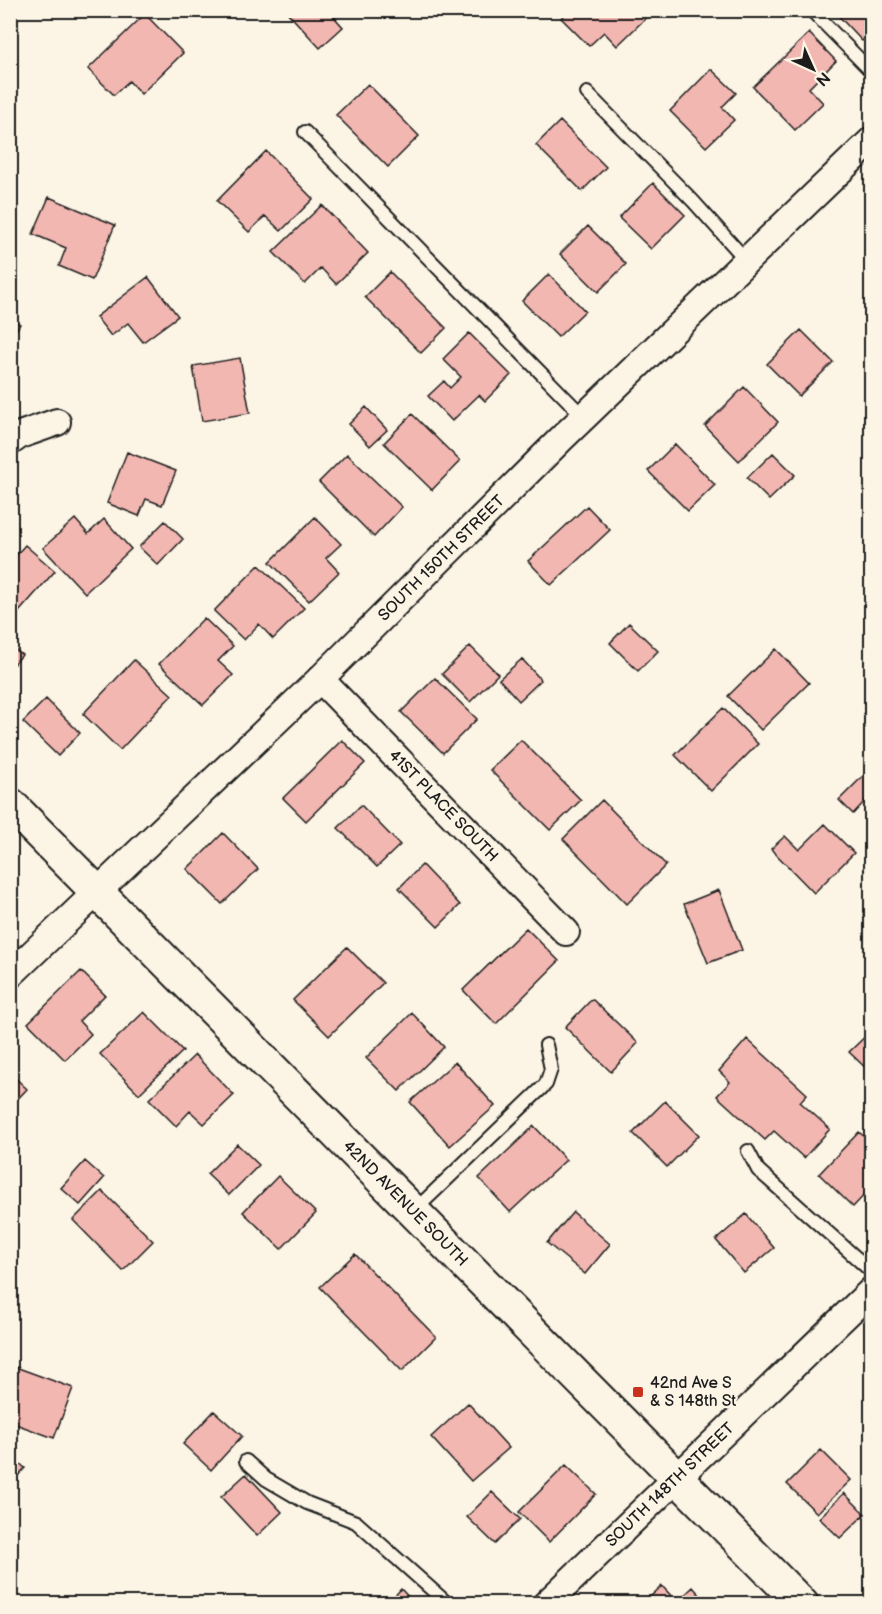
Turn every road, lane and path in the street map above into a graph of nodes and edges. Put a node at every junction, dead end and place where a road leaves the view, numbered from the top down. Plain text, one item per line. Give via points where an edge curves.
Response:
1 (811, 10) edge
2 (872, 72) edge
3 (586, 93) dead end
4 (305, 132) dead end
5 (872, 140) edge
6 (747, 261) junction
7 (584, 417) junction
8 (57, 422) dead end
9 (10, 442) edge
10 (320, 678) junction
11 (10, 804) edge
12 (98, 891) junction
13 (566, 932) dead end
14 (10, 975) edge
15 (546, 1045) dead end
16 (748, 1151) dead end
17 (414, 1211) junction
18 (872, 1272) edge
19 (872, 1290) edge
20 (246, 1461) dead end
21 (675, 1478) junction
22 (448, 1604) edge
23 (546, 1604) edge
24 (802, 1604) edge

1 - 2 lane
3 - 6 lane
4 - 7 lane
5 - 6 street, SOUTH 150TH STREET
6 - 7 street, SOUTH 150TH STREET
7 - 10 street, SOUTH 150TH STREET
8 - 9 street
10 - 12 street, SOUTH 150TH STREET
10 - 13 street, 41ST PLACE SOUTH
11 - 12 street, 42ND AVENUE SOUTH
12 - 14 street, SOUTH 150TH STREET
12 - 17 street, 42ND AVENUE SOUTH
15 - 17 lane via 551,1069 546,1084
16 - 18 lane via 758,1170
17 - 21 street, 42ND AVENUE SOUTH
19 - 21 street, SOUTH 148TH STREET
20 - 22 lane via 266,1479 308,1503 356,1522
21 - 23 street, SOUTH 148TH STREET
21 - 24 street, 42ND AVENUE SOUTH

